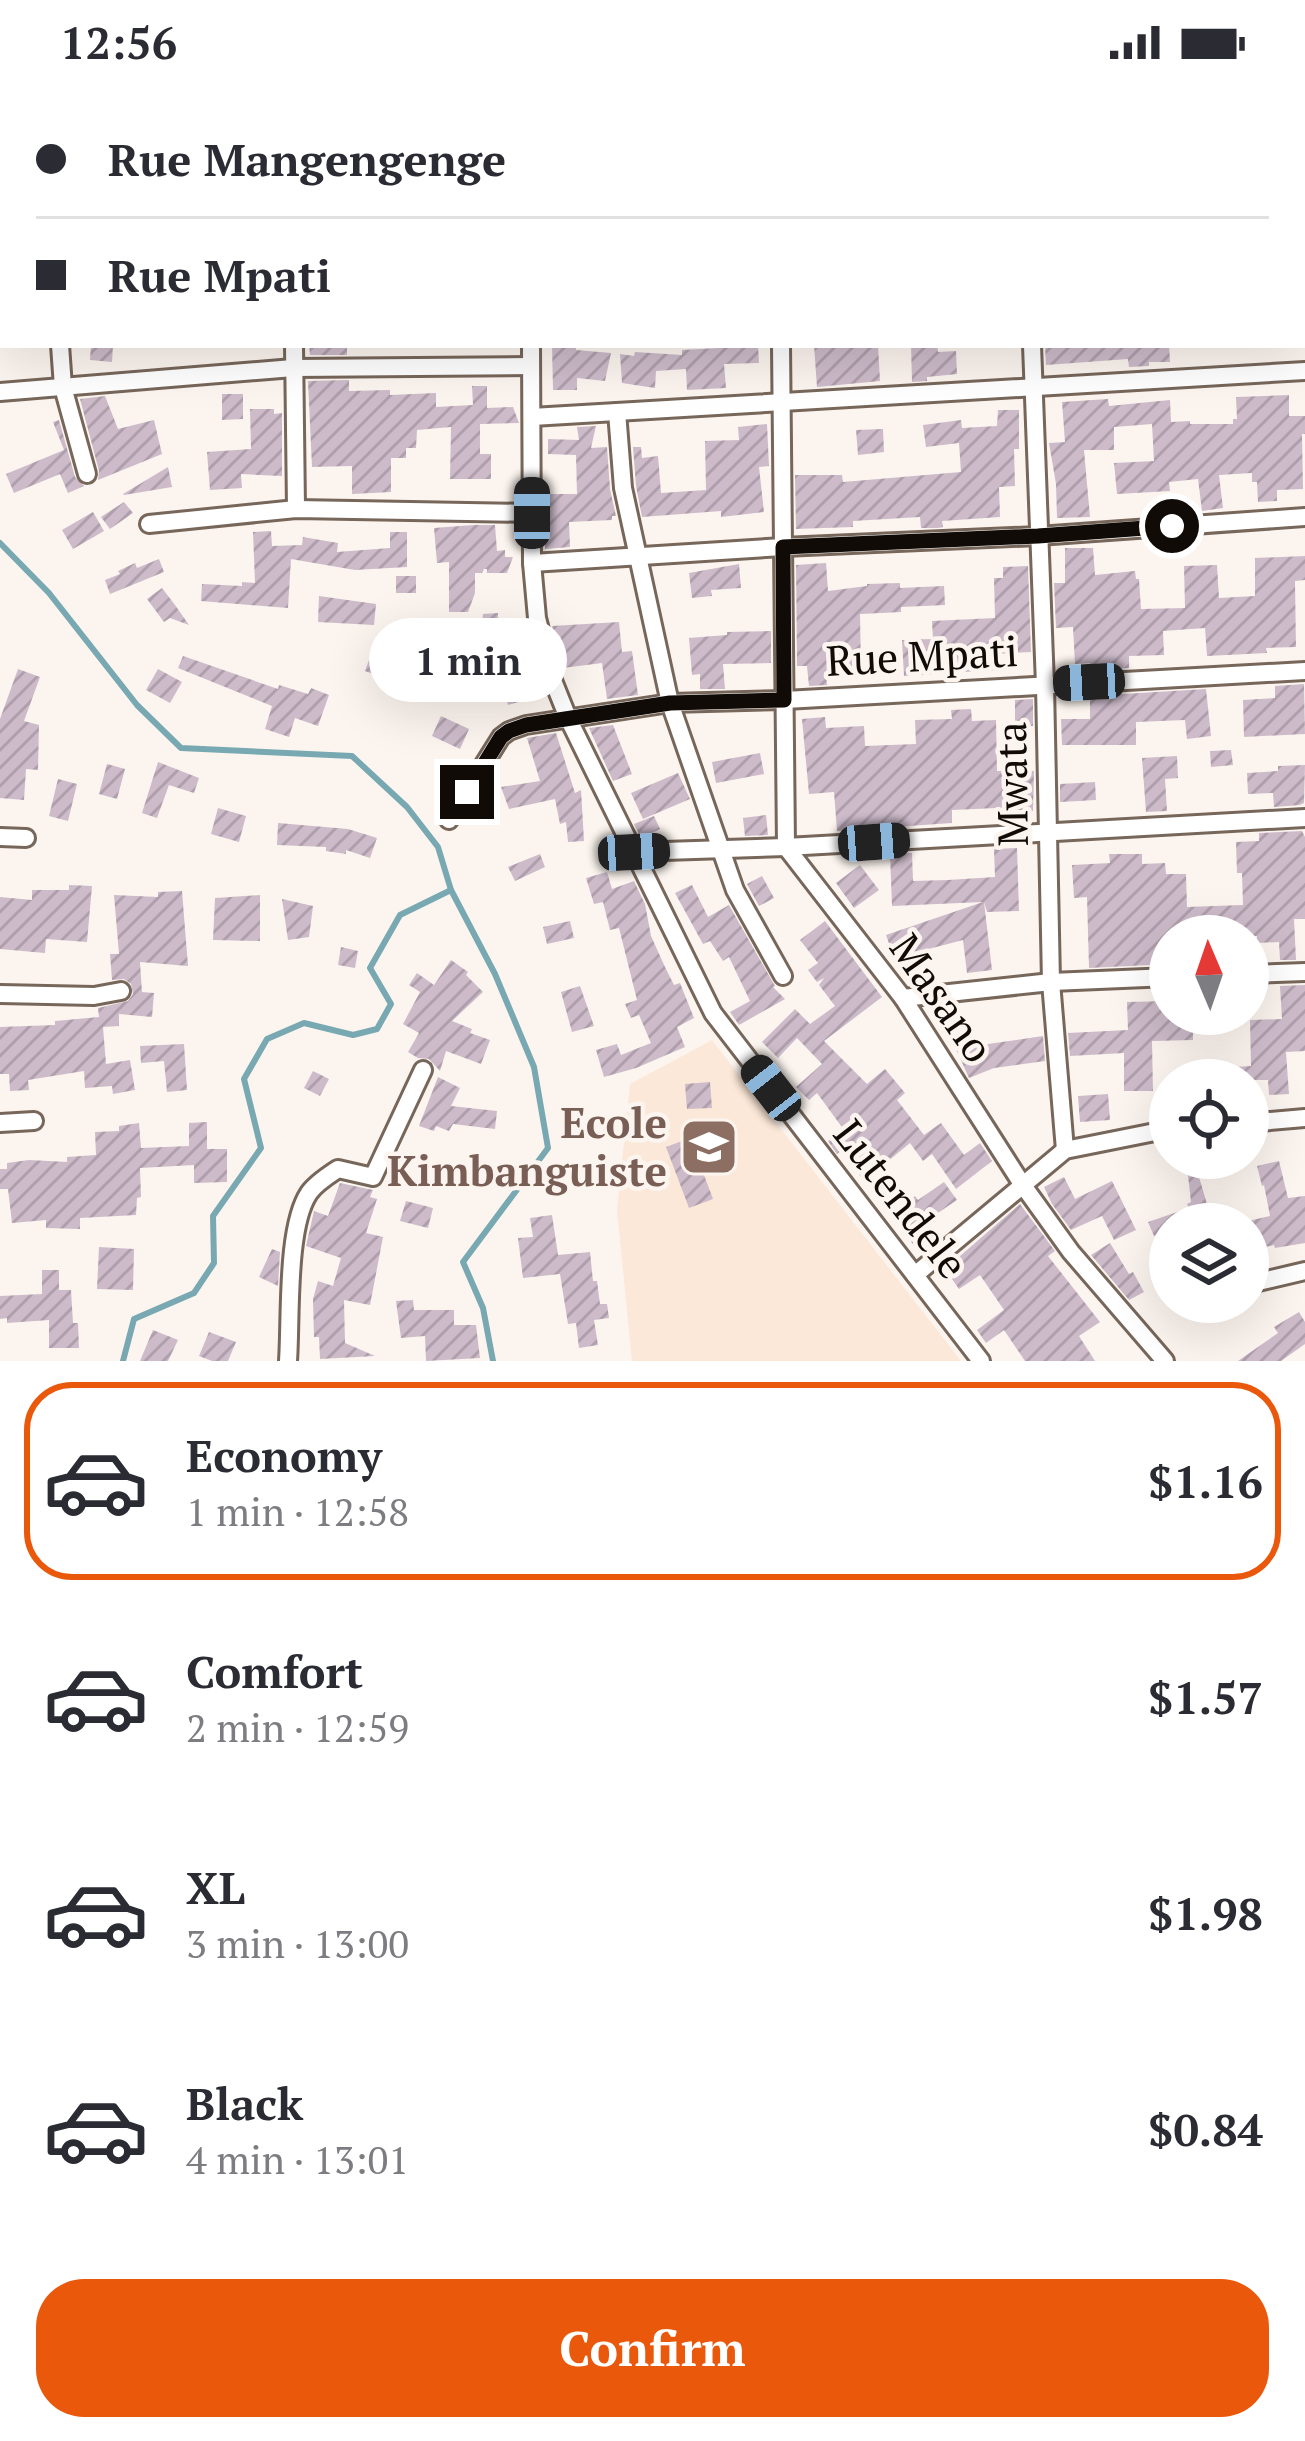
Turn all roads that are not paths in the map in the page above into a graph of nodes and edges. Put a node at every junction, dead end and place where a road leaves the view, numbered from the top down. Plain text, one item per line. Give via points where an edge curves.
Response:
1 (60, 348) edge
2 (294, 348) edge
3 (531, 348) edge
4 (781, 348) edge
5 (1032, 348) edge
6 (531, 365) junction
7 (293, 368) junction
8 (1305, 371) edge
9 (1035, 386) junction
10 (63, 387) junction
11 (0, 392) edge
12 (781, 402) junction
13 (616, 412) junction
14 (532, 417) junction
15 (87, 474) dead end
16 (296, 509) junction
17 (532, 513) junction
18 (1305, 517) edge
19 (149, 524) dead end
20 (1038, 536) junction
21 (783, 547) junction
22 (637, 556) junction
23 (532, 562) junction
24 (1305, 671) edge
25 (1045, 685) junction
26 (784, 700) junction
27 (670, 703) junction
28 (568, 718) junction
29 (1305, 818) edge
30 (449, 820) dead end
31 (1049, 831) junction
32 (0, 837) edge
33 (26, 838) dead end
34 (786, 847) junction
35 (720, 848) junction
36 (634, 852) junction
37 (1305, 972) edge
38 (1269, 973) edge
39 (783, 976) dead end
40 (1149, 978) edge
41 (1051, 982) junction
42 (121, 991) dead end
43 (0, 994) edge
44 (903, 998) junction
45 (423, 1070) dead end
46 (1305, 1118) edge
47 (34, 1121) dead end
48 (1269, 1121) edge
49 (0, 1123) edge
50 (1149, 1133) edge
51 (1065, 1150) junction
52 (1022, 1184) junction
53 (1305, 1271) edge
54 (915, 1275) junction
55 (1269, 1279) edge
56 (288, 1361) edge
57 (981, 1361) edge
58 (1165, 1361) edge

1 - 10 street
2 - 7 street
3 - 6 street, Lutendele
4 - 12 street
5 - 9 street, Mwata
6 - 7 street
6 - 14 street, Lutendele
7 - 10 street
7 - 16 street
8 - 9 street
9 - 12 street
9 - 20 street, Mwata
10 - 11 street
10 - 15 street
12 - 13 street
12 - 21 street
13 - 14 street
13 - 22 street
14 - 17 street, Lutendele
16 - 17 street
16 - 19 street
17 - 23 street, Lutendele
18 - 20 street
20 - 21 street
20 - 25 street, Mwata
21 - 22 street
21 - 26 street
22 - 23 street
22 - 27 street
23 - 28 street, Lutendele via 537,618
24 - 25 street, Rue Mpati
25 - 26 street, Rue Mpati
25 - 31 street, Mwata
26 - 27 street, Rue Mpati
26 - 34 street
27 - 28 street, Rue Mpati
27 - 35 street
28 - 30 street, Rue Mpati via 501,737
28 - 36 street, Lutendele
29 - 31 street
31 - 34 street
31 - 41 street, Mwata
32 - 33 street
34 - 35 street
34 - 44 street, Masano
35 - 36 street
35 - 39 street
36 - 54 street, Lutendele via 713,1013
37 - 38 street
40 - 41 street
41 - 44 street
41 - 51 street, Mwata
42 - 43 street
44 - 52 street, Masano
45 - 56 street via 373,1177 338,1169 310,1191 294,1244
46 - 48 street
47 - 49 street
50 - 51 street
51 - 52 street
52 - 54 street
52 - 58 street, Masano
53 - 55 street
54 - 57 street, Lutendele

